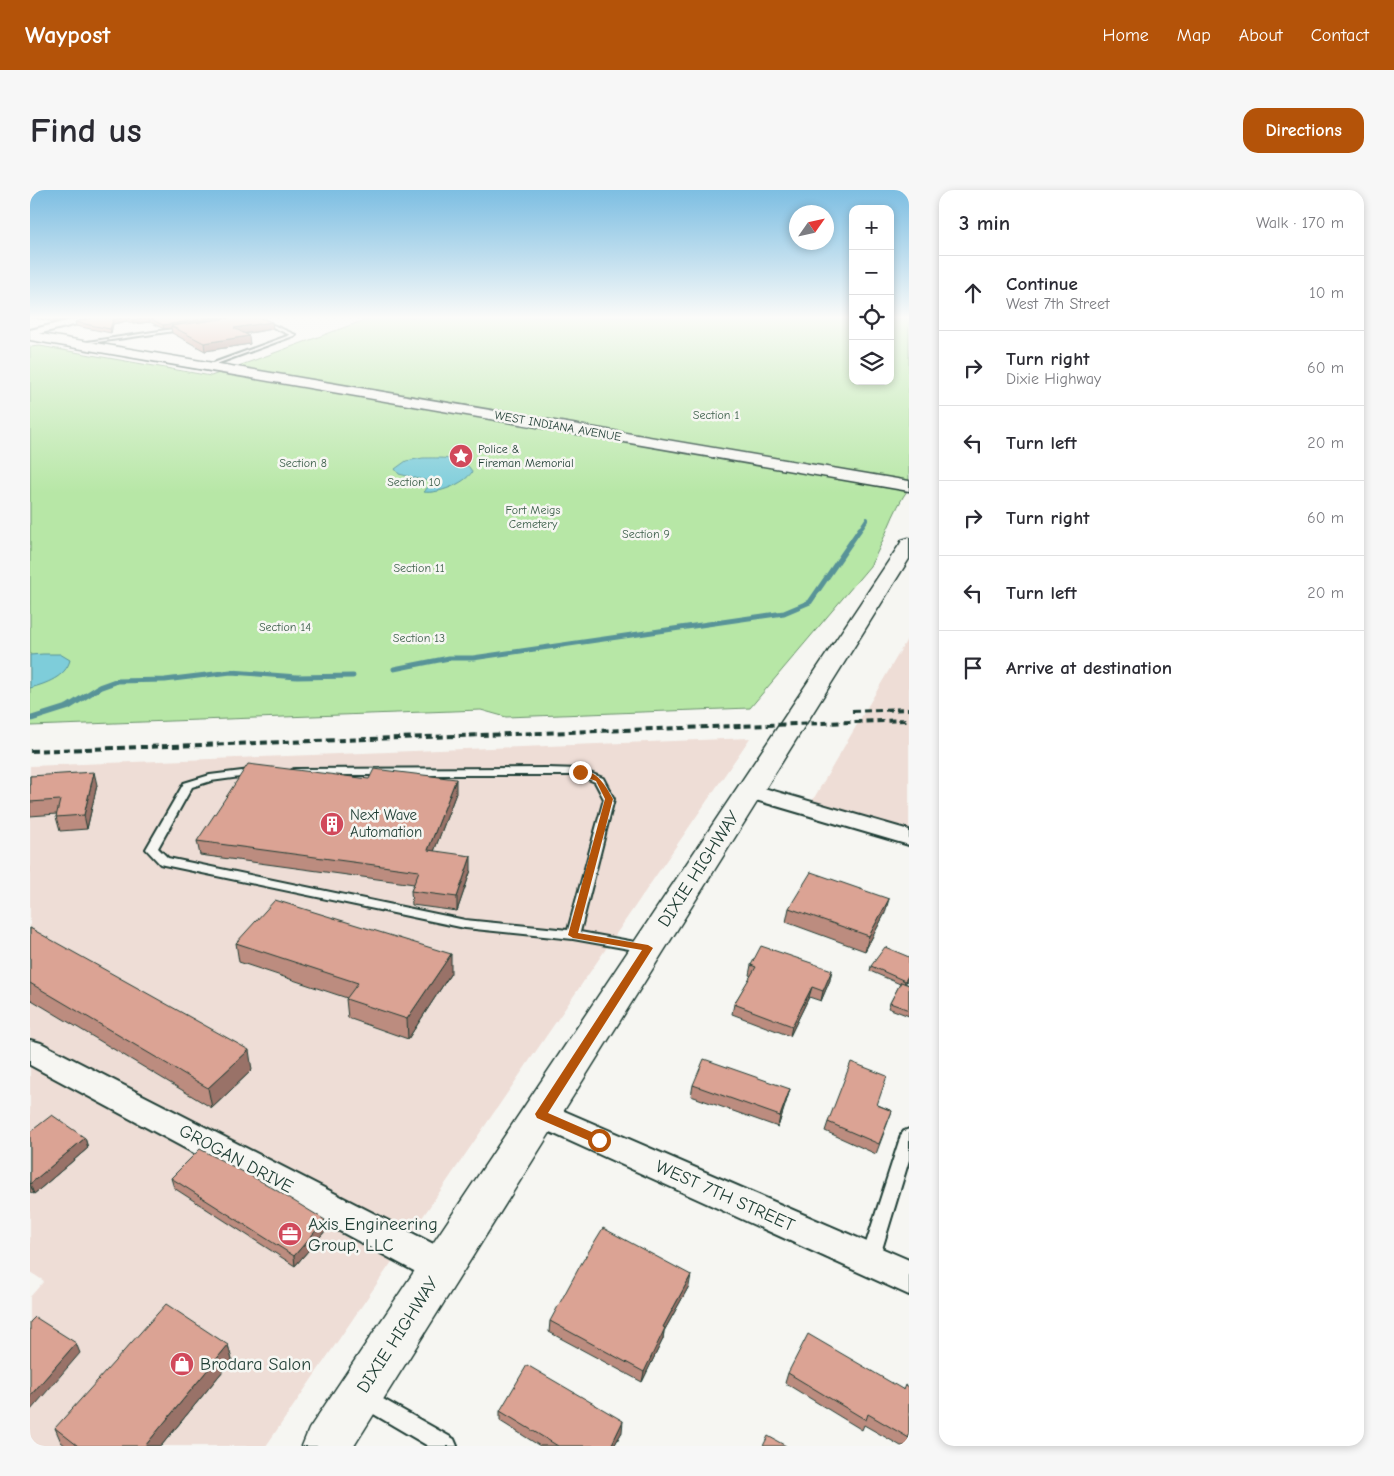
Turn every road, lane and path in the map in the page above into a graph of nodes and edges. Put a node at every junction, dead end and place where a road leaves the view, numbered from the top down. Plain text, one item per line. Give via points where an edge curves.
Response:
1 (266, 376) edge
2 (909, 486) edge
3 (909, 544) edge
4 (266, 772) edge
5 (285, 772) edge
6 (750, 791) junction
7 (909, 838) edge
8 (573, 935) junction
9 (648, 948) junction
10 (30, 1051) edge
11 (541, 1114) junction
12 (909, 1135) edge
13 (870, 1260) junction
14 (442, 1267) junction
15 (909, 1278) edge
16 (359, 1394) junction
17 (326, 1446) edge
18 (447, 1446) edge

1 - 2 main road, WEST INDIANA AVENUE
3 - 6 main road, DIXIE HIGHWAY
4 - 8 lane via 210,778 188,785 152,849 164,861 464,924
5 - 8 lane via 547,771 580,772 599,780 609,799
6 - 7 street
6 - 9 main road, DIXIE HIGHWAY
8 - 9 lane
9 - 11 main road, DIXIE HIGHWAY
10 - 14 street, GROGAN DRIVE
11 - 13 street, WEST 7TH STREET
11 - 14 main road, DIXIE HIGHWAY
12 - 13 lane
13 - 15 street, WEST 7TH STREET
14 - 16 main road, DIXIE HIGHWAY
16 - 17 main road, DIXIE HIGHWAY
16 - 18 lane

